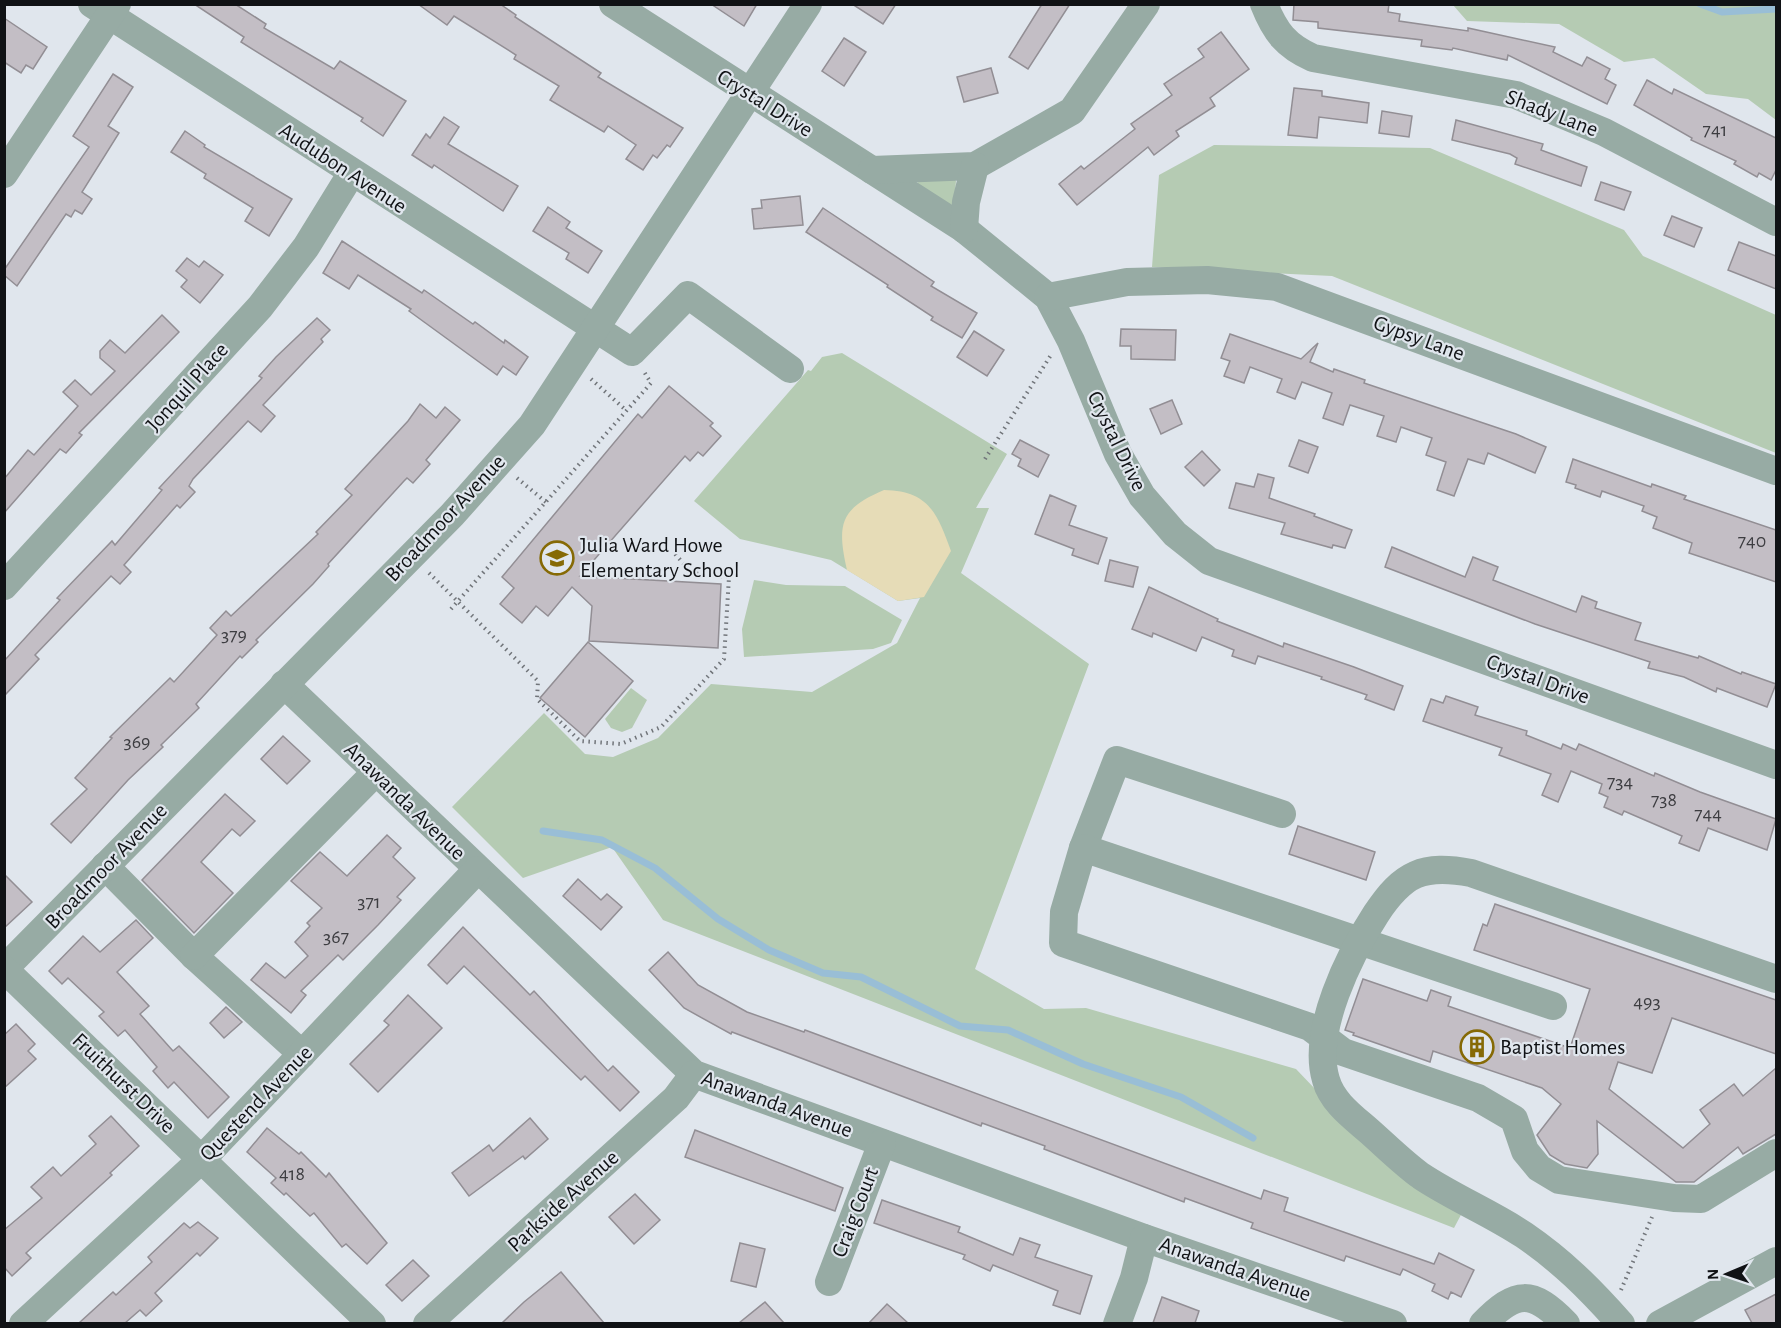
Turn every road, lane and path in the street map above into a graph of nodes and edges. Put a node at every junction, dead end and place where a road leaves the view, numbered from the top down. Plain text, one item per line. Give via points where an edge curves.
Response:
1 (613, 4) edge
2 (808, 4) edge
3 (1263, 4) edge
4 (1147, 6) edge
5 (106, 8) edge
6 (750, 94) junction
7 (975, 166) junction
8 (872, 170) junction
9 (4, 174) edge
10 (351, 174) junction
11 (1776, 222) edge
12 (964, 229) junction
13 (1048, 297) junction
14 (595, 330) junction
15 (632, 352) junction
16 (1054, 352) dead end
17 (790, 369) dead end
18 (586, 374) dead end
19 (627, 411) junction
20 (985, 459) dead end
21 (1776, 471) edge
22 (516, 477) dead end
23 (547, 503) junction
24 (675, 554) dead end
25 (427, 570) dead end
26 (4, 586) edge
27 (460, 602) junction
28 (451, 609) dead end
29 (284, 684) junction
30 (1776, 765) edge
31 (375, 773) junction
32 (1282, 814) dead end
33 (1083, 848) junction
34 (105, 866) junction
35 (477, 870) junction
36 (1359, 942) junction
37 (194, 956) junction
38 (4, 969) edge
39 (1776, 979) edge
40 (1553, 1006) dead end
41 (1324, 1036) junction
42 (302, 1054) junction
43 (694, 1074) junction
44 (882, 1143) junction
45 (1776, 1152) edge
46 (202, 1159) junction
47 (1674, 1198) junction
48 (1144, 1238) junction
49 (1776, 1261) edge
50 (829, 1282) dead end
51 (1619, 1310) edge
52 (23, 1323) edge
53 (372, 1323) edge
54 (427, 1323) edge
55 (1117, 1323) edge
56 (1389, 1323) edge
57 (1483, 1323) edge
58 (1566, 1323) edge
59 (1660, 1323) edge

1 - 6 street, Crystal Drive
2 - 6 street, Broadmoor Avenue
3 - 11 street, Shady Lane via 1271,23 1291,48 1313,58 1516,95 1604,132
4 - 7 street via 1072,111
5 - 9 street
5 - 10 street, Audubon Avenue
6 - 8 street, Crystal Drive
6 - 14 street, Broadmoor Avenue
7 - 8 street
7 - 12 street
8 - 12 street, Crystal Drive
10 - 14 street, Audubon Avenue
10 - 26 street, Jonquil Place via 306,247 260,307
12 - 13 street, Crystal Drive
13 - 21 street, Gypsy Lane via 1127,282 1207,280 1277,286
13 - 30 street, Crystal Drive via 1071,341 1118,454 1142,496 1174,534 1209,561
14 - 15 street, Audubon Avenue
14 - 29 street, Broadmoor Avenue via 532,425 452,515
15 - 17 street via 688,295
15 - 19 path via 651,383
16 - 20 path
18 - 19 path
19 - 23 path
22 - 23 path
23 - 27 path
24 - 27 path via 692,573 729,577 724,659 661,727 621,744 580,741 537,699 538,681
25 - 27 path
27 - 28 path
29 - 31 street, Anawanda Avenue
29 - 34 street, Broadmoor Avenue
31 - 35 street, Anawanda Avenue
31 - 37 street
32 - 33 street via 1117,760
33 - 36 street
33 - 41 street via 1064,912 1063,944 1310,1027
34 - 37 street
34 - 38 street, Broadmoor Avenue
35 - 42 street, Questend Avenue
35 - 43 street, Anawanda Avenue
36 - 39 street via 1390,893 1403,880 1437,868 1471,873
36 - 40 street
36 - 41 street
37 - 42 street
38 - 46 street, Fruithurst Drive
41 - 47 street via 1343,1052 1478,1098 1514,1119 1525,1151 1539,1168 1559,1180
41 - 51 street via 1326,1080 1345,1111 1421,1175 1524,1235
42 - 46 street, Questend Avenue
43 - 44 street, Anawanda Avenue
43 - 54 street, Parkside Avenue via 676,1098
44 - 48 street, Anawanda Avenue
44 - 50 street, Craig Court
45 - 47 street via 1701,1198
46 - 52 street, Questend Avenue
46 - 53 street, Fruithurst Drive
47 - 51 path via 1666,1215 1654,1211
48 - 55 street
48 - 56 street, Anawanda Avenue
49 - 59 street
57 - 58 street via 1498,1308 1518,1297 1533,1298

